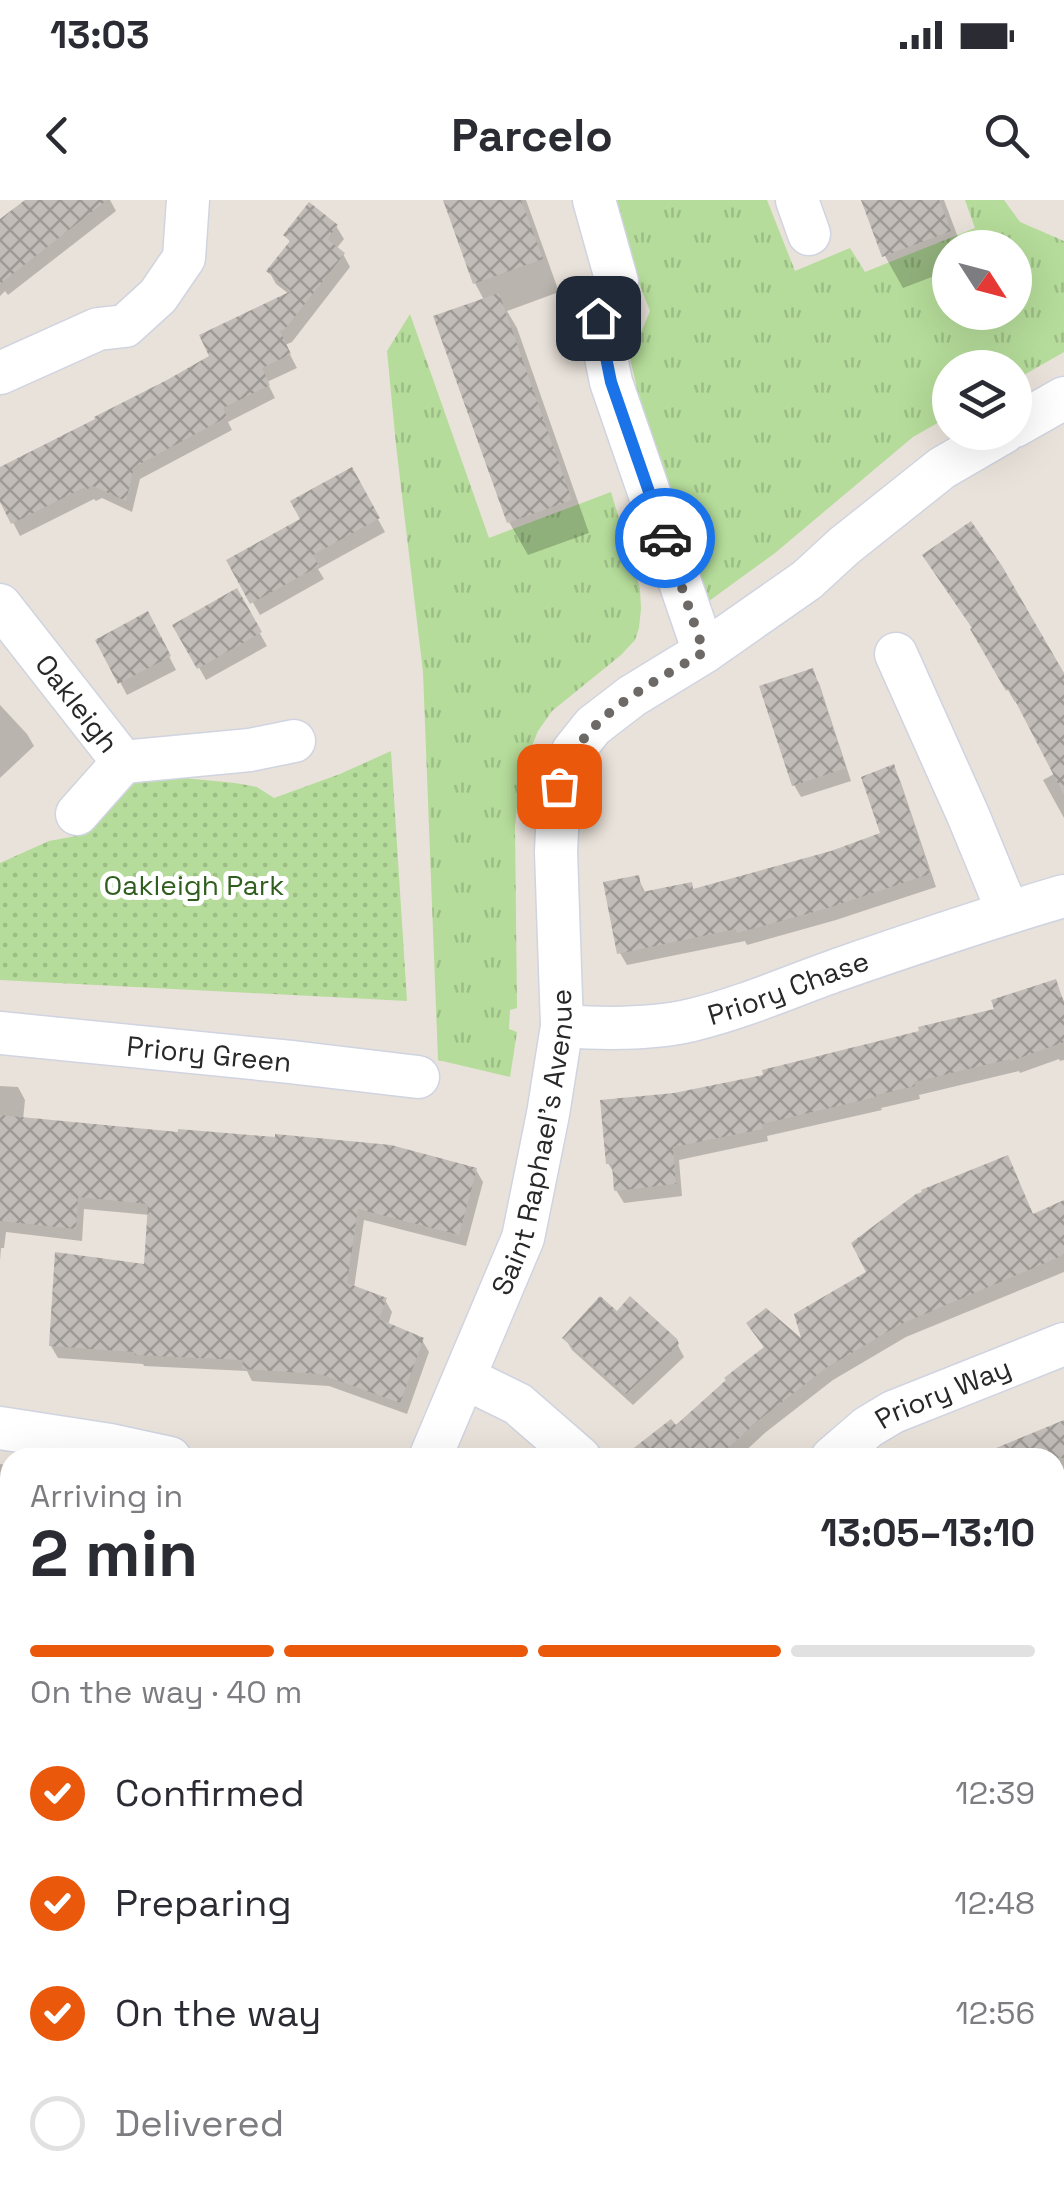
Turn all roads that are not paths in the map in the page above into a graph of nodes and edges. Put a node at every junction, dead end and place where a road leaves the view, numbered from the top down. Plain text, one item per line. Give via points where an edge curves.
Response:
1 (188, 200) edge
2 (594, 200) edge
3 (0, 373) edge
4 (1064, 398) edge
5 (1032, 416) edge
6 (973, 450) edge
7 (0, 606) edge
8 (704, 652) junction
9 (896, 654) dead end
10 (294, 741) dead end
11 (123, 762) junction
12 (77, 814) dead end
13 (1064, 896) edge
14 (1008, 912) junction
15 (562, 1026) junction
16 (0, 1032) edge
17 (418, 1077) dead end
18 (1064, 1344) edge
19 (465, 1378) junction
20 (0, 1428) edge
21 (124, 1448) edge
22 (434, 1448) edge
23 (569, 1448) edge
24 (844, 1448) edge

1 - 3 street via 184,258 126,326 98,329
2 - 8 street via 618,282 598,318 611,382
4 - 5 street
6 - 8 street, Saint Raphael's Avenue
7 - 11 street, Oakleigh
8 - 15 street, Saint Raphael's Avenue via 592,726 564,768 556,852
9 - 14 street
10 - 11 street, Oakleigh
11 - 12 street
13 - 14 street, Priory Chase
14 - 15 street, Priory Chase via 689,1021
15 - 19 street, Saint Raphael's Avenue via 523,1238
16 - 17 street, Priory Green
18 - 24 street, Priory Way via 893,1412
19 - 22 street, Saint Raphael's Avenue
19 - 23 street via 518,1404
20 - 21 street

